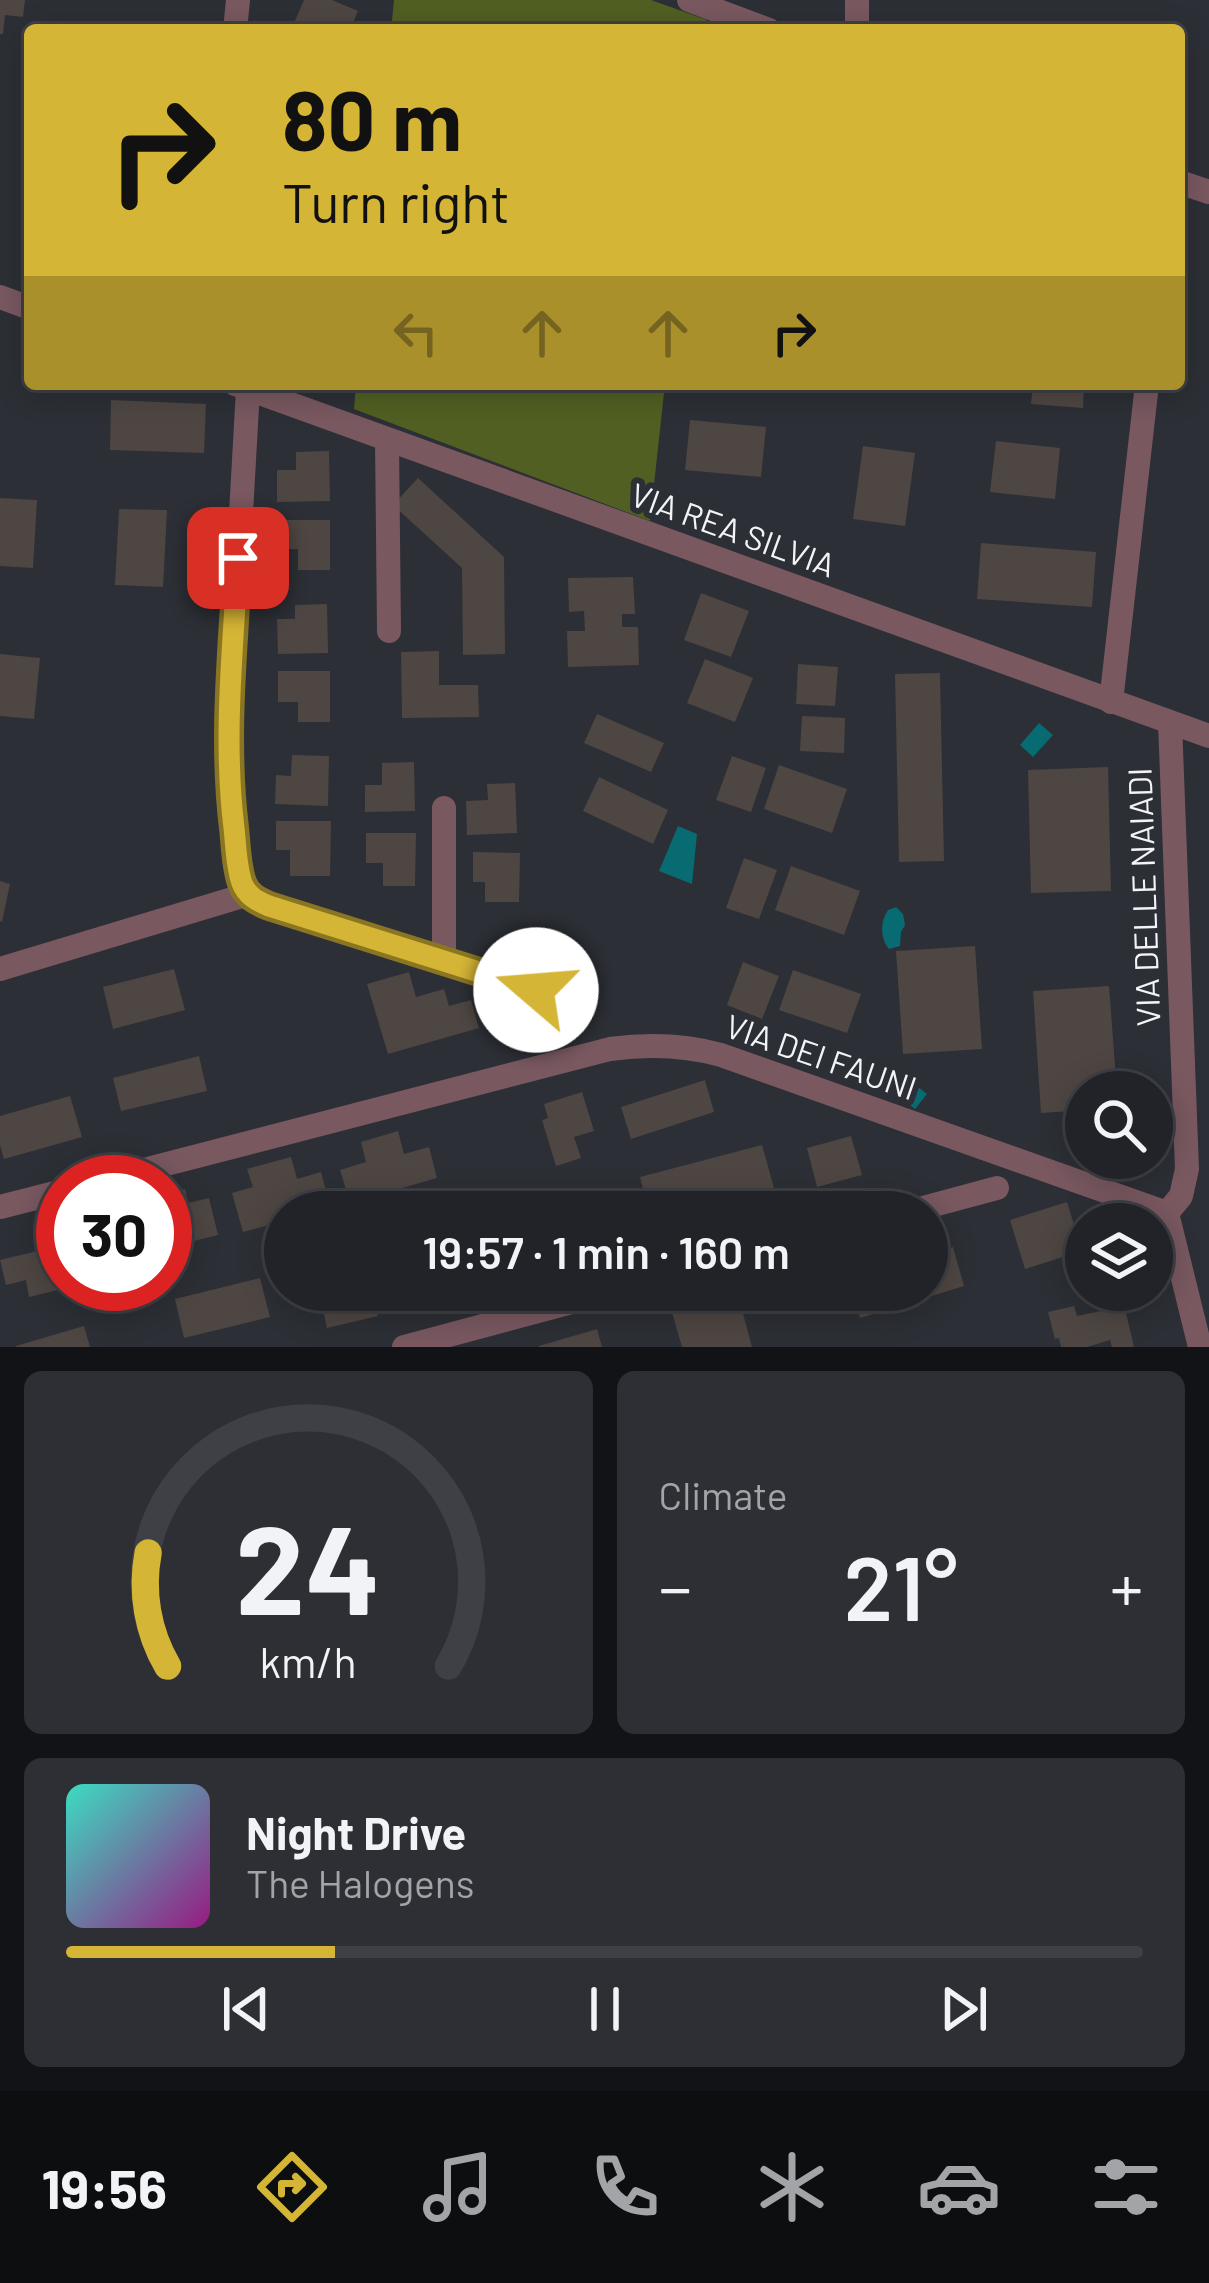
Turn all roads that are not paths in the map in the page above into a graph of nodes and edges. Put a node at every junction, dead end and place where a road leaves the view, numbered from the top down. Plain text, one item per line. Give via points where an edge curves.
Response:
1 (689, 0) edge
2 (719, 21) edge
3 (241, 390) edge
4 (252, 390) edge
5 (1146, 390) edge
6 (387, 440) junction
7 (389, 631) dead end
8 (1112, 702) junction
9 (1170, 722) junction
10 (1209, 736) edge
11 (445, 808) dead end
12 (249, 894) junction
13 (444, 961) junction
14 (0, 969) edge
15 (536, 990) dead end
16 (192, 1157) edge
17 (997, 1188) dead end
18 (36, 1198) edge
19 (948, 1201) edge
20 (1139, 1203) edge
21 (1173, 1206) edge
22 (0, 1207) edge
23 (1173, 1238) edge
24 (539, 1311) edge
25 (404, 1347) edge
26 (1199, 1347) edge

1 - 2 street
3 - 12 street via 229,749 239,868
4 - 6 street, VIA REA SILVIA
5 - 8 street
6 - 7 street
6 - 8 street, VIA REA SILVIA
8 - 9 street, VIA REA SILVIA
9 - 10 street, VIA REA SILVIA
9 - 21 street, VIA DELLE NAIADI via 1187,1169
11 - 13 street
12 - 13 street
12 - 14 street
13 - 15 street
16 - 20 street, VIA DEI FAUNI via 610,1048 651,1046 721,1055
17 - 19 street
18 - 22 street
23 - 26 street
24 - 25 street

